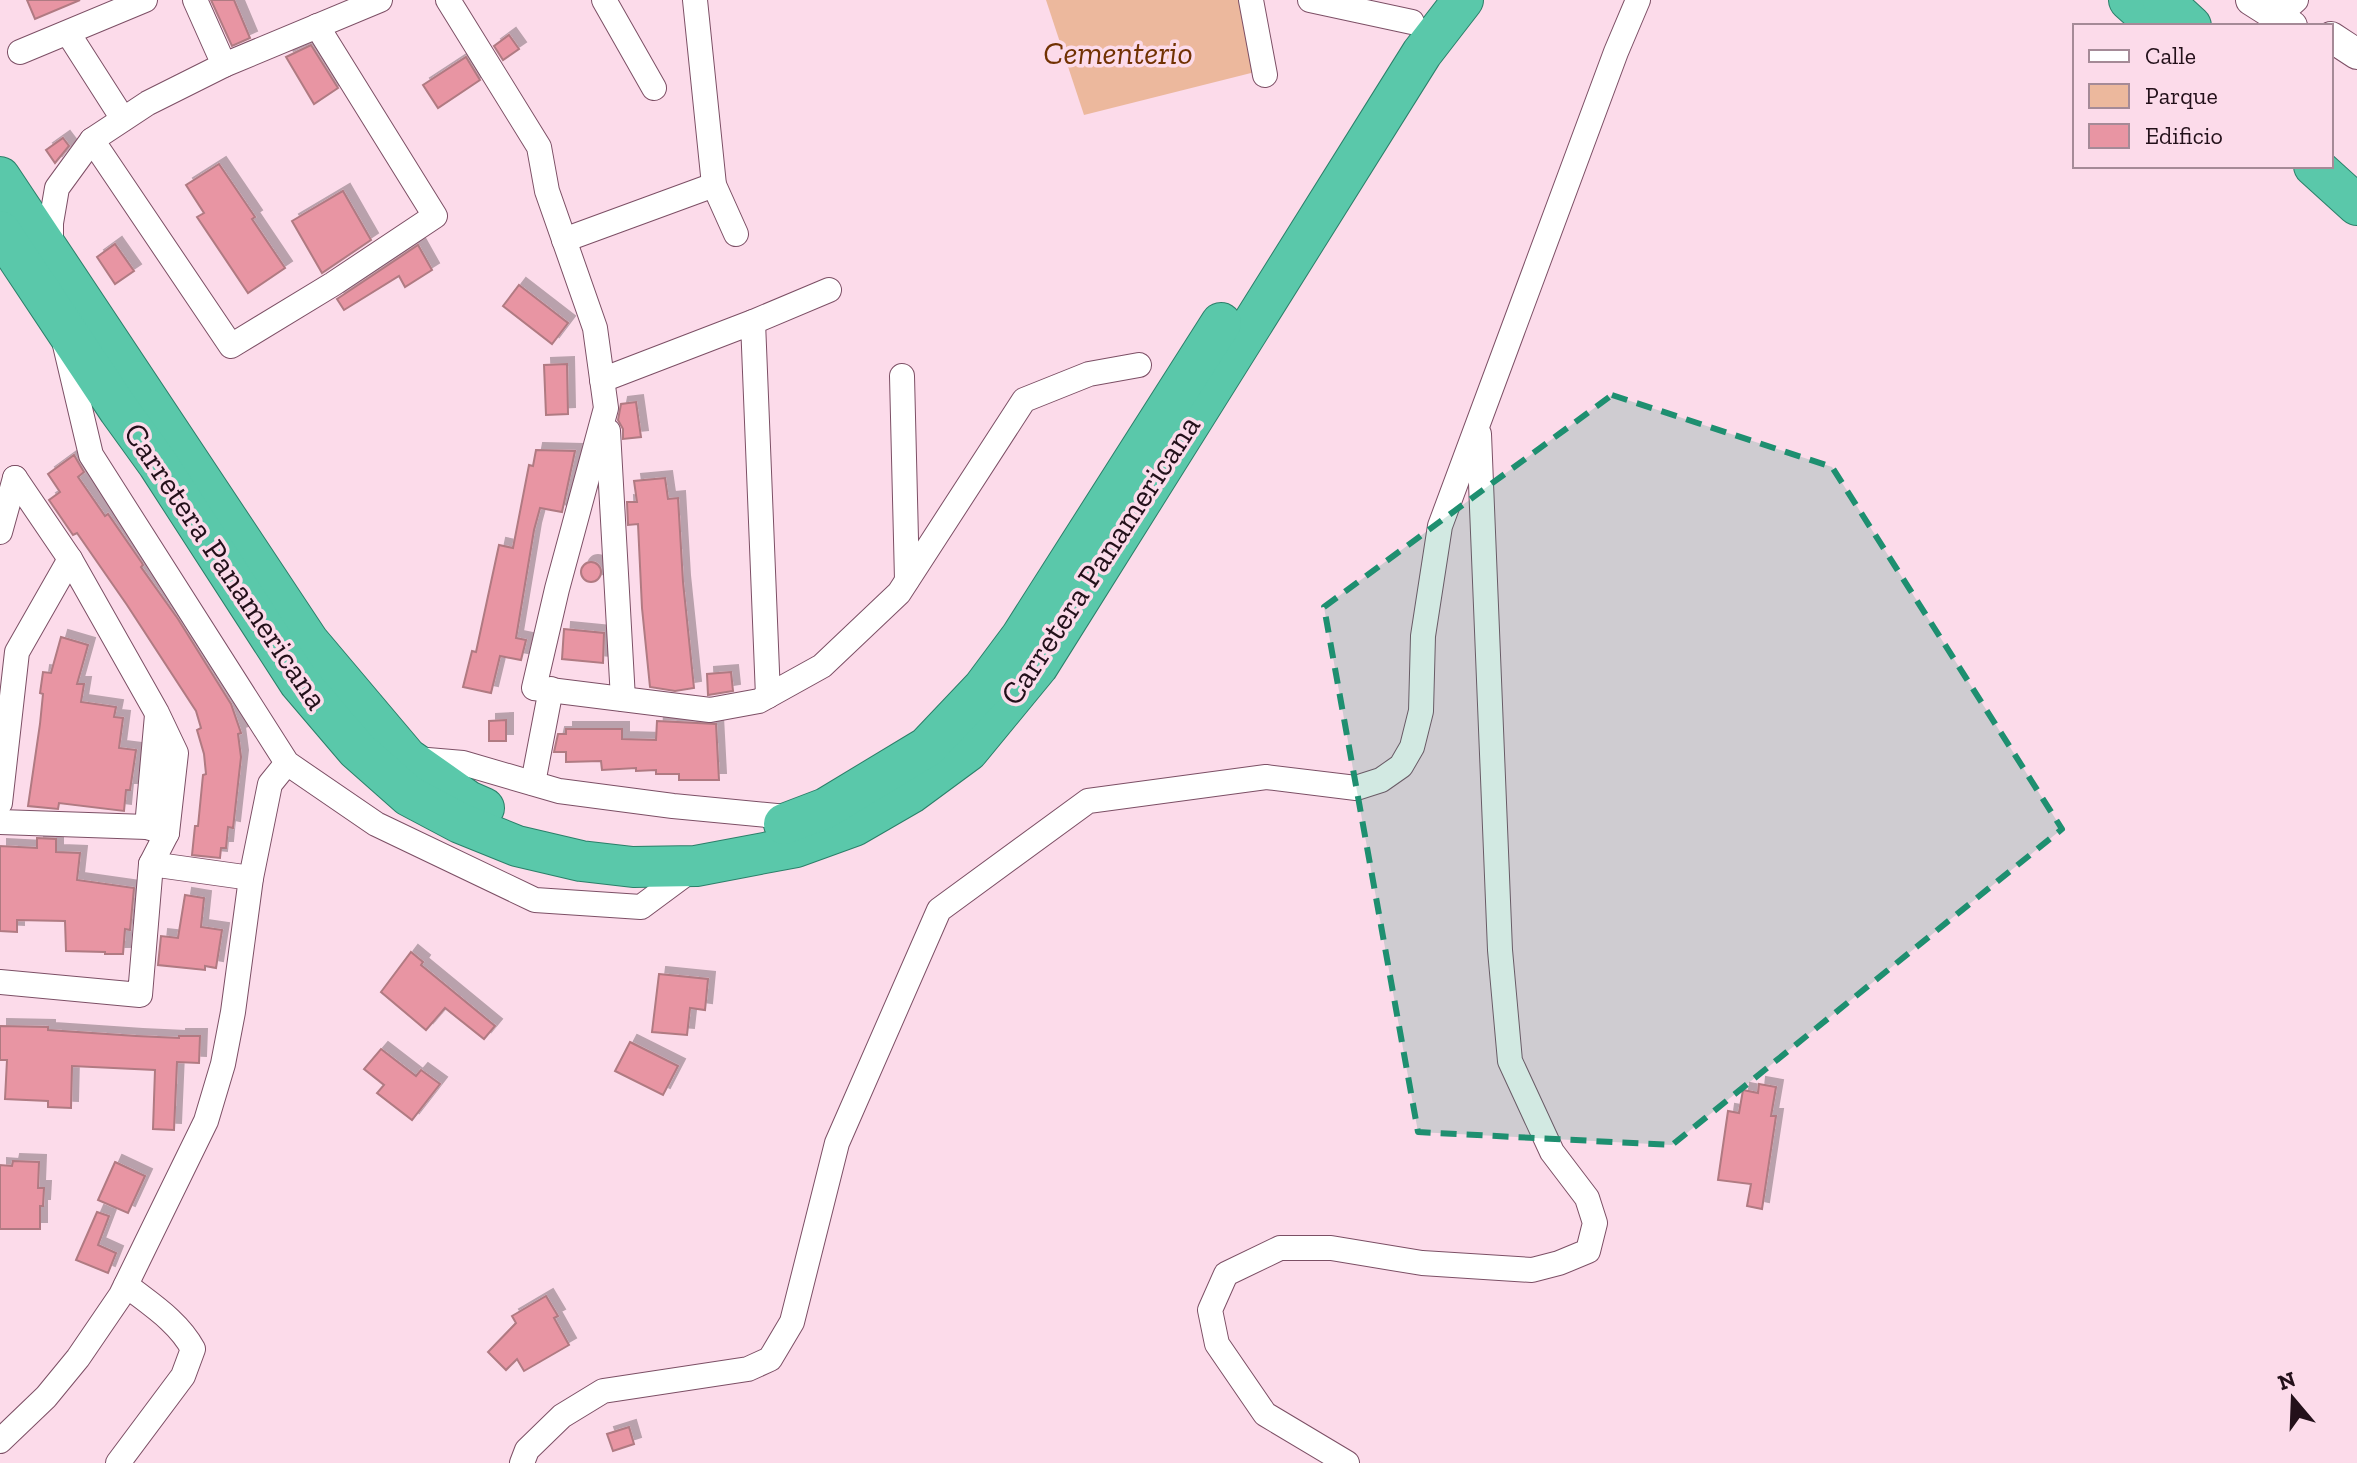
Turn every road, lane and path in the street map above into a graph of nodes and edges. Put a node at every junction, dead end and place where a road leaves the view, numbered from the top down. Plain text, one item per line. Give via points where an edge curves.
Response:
1 (145, 0) edge
2 (195, 0) edge
3 (380, 0) edge
4 (448, 0) edge
5 (604, 0) edge
6 (695, 0) edge
7 (1251, 0) edge
8 (1310, 0) edge
9 (1463, 0) edge
10 (1638, 0) edge
11 (2129, 0) edge
12 (2163, 0) edge
13 (2251, 0) edge
14 (2285, 10) edge
15 (1420, 11) edge
16 (329, 14) edge
17 (2156, 24) edge
18 (2189, 24) edge
19 (2310, 24) edge
20 (68, 33) junction
21 (20, 52) dead end
22 (224, 65) junction
23 (1265, 75) dead end
24 (654, 88) dead end
25 (123, 119) junction
26 (92, 140) junction
27 (2333, 155) edge
28 (2316, 168) edge
29 (0, 177) edge
30 (2357, 177) edge
31 (714, 185) junction
32 (2357, 205) edge
33 (0, 231) edge
34 (736, 234) dead end
35 (564, 240) junction
36 (51, 254) junction
37 (829, 290) dead end
38 (59, 320) junction
39 (753, 322) junction
40 (1139, 365) dead end
41 (902, 376) dead end
42 (602, 380) junction
43 (606, 408) junction
44 (1478, 423) junction
45 (0, 532) edge
46 (70, 559) junction
47 (907, 580) junction
48 (551, 689) junction
49 (768, 696) junction
50 (623, 699) junction
51 (407, 758) junction
52 (287, 763) junction
53 (533, 783) junction
54 (0, 803) edge
55 (799, 818) junction
56 (0, 822) edge
57 (157, 830) junction
58 (151, 864) junction
59 (696, 866) junction
60 (251, 878) junction
61 (0, 982) edge
62 (126, 1285) junction
63 (0, 1441) edge
64 (118, 1463) edge
65 (522, 1463) edge
66 (1347, 1463) edge

1 - 20 street
2 - 22 street
3 - 16 street
4 - 35 street via 539,147
5 - 24 street
6 - 31 street
7 - 23 street
8 - 15 street
9 - 59 highway, Carretera Panamericana via 1422,53 1038,666 968,751 854,826 796,847
10 - 44 street
11 - 17 highway
12 - 18 highway
13 - 14 street
14 - 19 street
15 - 55 highway, Carretera Panamericana via 1021,637 983,688 927,747 826,808
16 - 22 street
16 - 26 street via 435,216 231,346
20 - 21 street
20 - 25 street
22 - 25 street
25 - 26 street
26 - 36 street via 57,188
27 - 30 highway
28 - 32 highway
29 - 36 highway, Carretera Panamericana
31 - 34 street
31 - 35 street
33 - 38 highway, Carretera Panamericana
35 - 42 street via 595,328
36 - 51 highway, Carretera Panamericana via 309,642
37 - 39 street
38 - 52 street via 91,455
38 - 59 highway, Carretera Panamericana via 299,682 357,750 409,796 517,846 633,867
39 - 42 street
39 - 49 street
40 - 47 street via 1089,374 1024,400
41 - 47 street
42 - 43 street
43 - 48 street via 534,688
43 - 50 street
44 - 65 street via 1440,526 1423,636 1421,711 1401,766 1356,788 1266,777 1088,801 939,910 837,1143 792,1322 770,1359 748,1369 603,1391 562,1416 527,1450
44 - 66 street via 1500,950 1510,1061 1552,1152 1587,1198 1595,1223 1588,1251 1532,1270 1422,1263 1331,1248 1280,1248 1226,1274 1210,1310 1217,1344 1265,1414
45 - 46 street via 15,478
46 - 54 street via 17,652
46 - 57 street via 157,713
47 - 49 street via 822,666
48 - 50 street
48 - 53 street
49 - 50 street via 710,710
51 - 53 street via 463,763
51 - 55 highway, Carretera Panamericana via 468,801 523,825 629,842 688,843 760,833
52 - 59 street via 376,824 535,900 641,907
52 - 60 street via 270,784
53 - 55 street via 673,806
56 - 57 street
57 - 58 street
58 - 60 street
58 - 61 street via 140,995
60 - 62 street via 233,1012 206,1121
62 - 63 street via 78,1358
62 - 64 street via 168,1318 193,1349 183,1376

